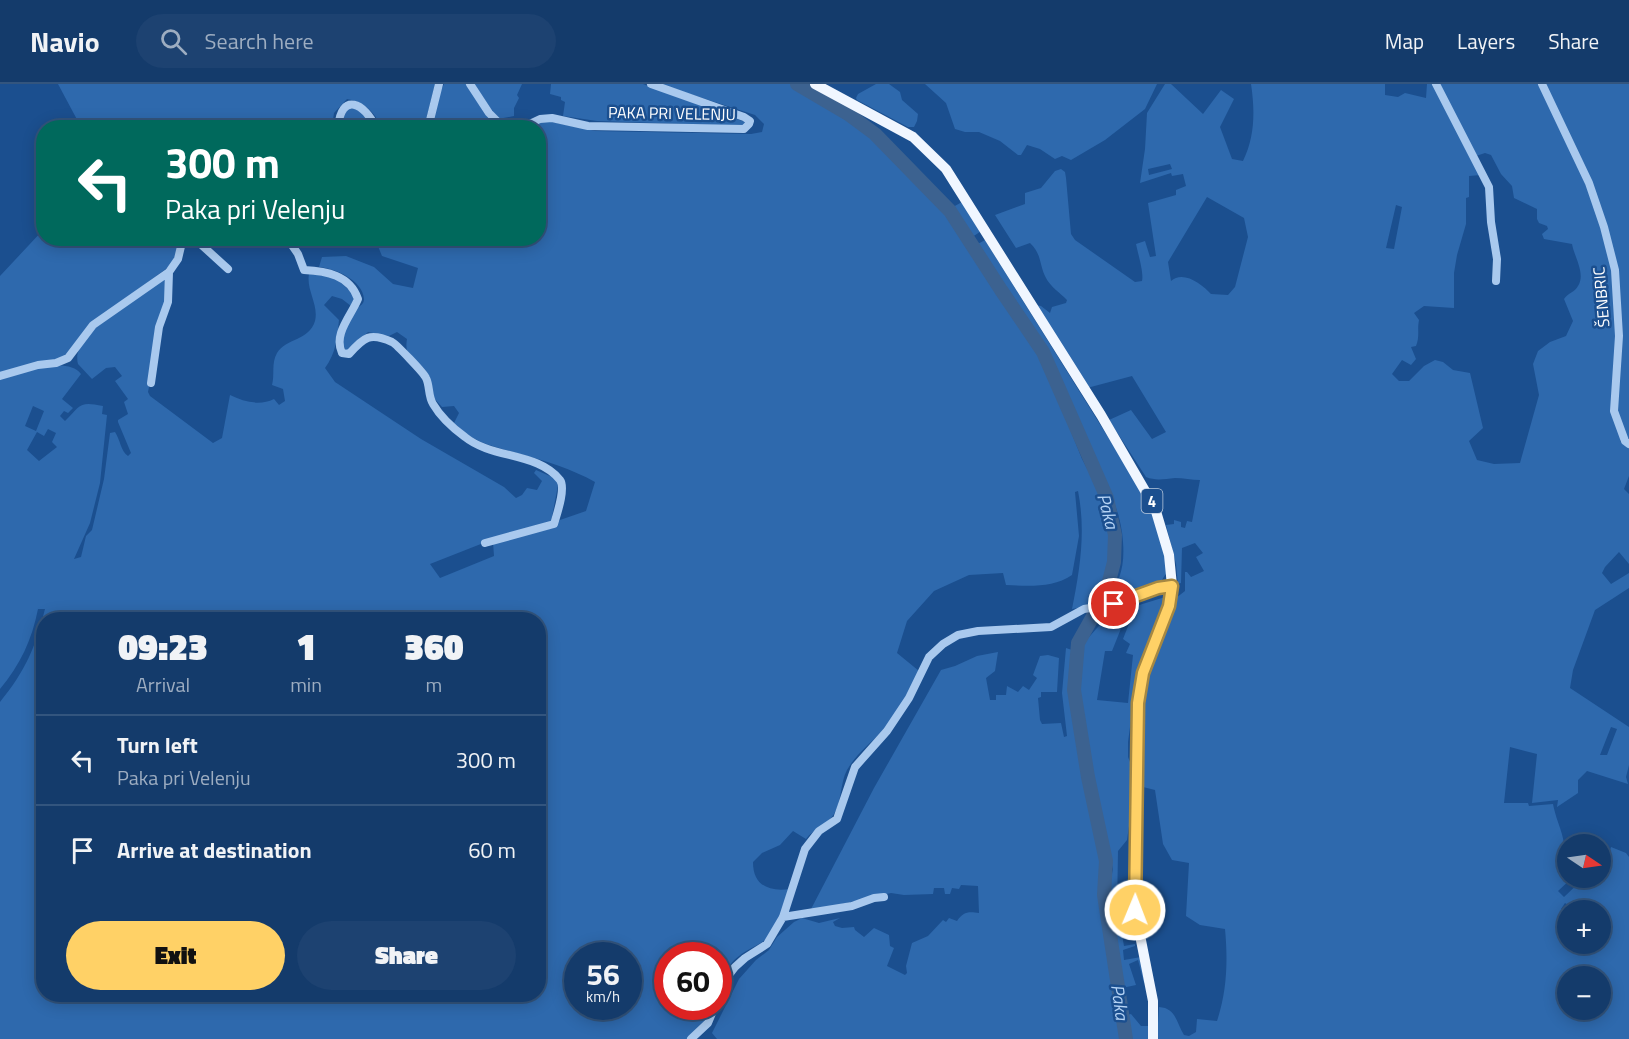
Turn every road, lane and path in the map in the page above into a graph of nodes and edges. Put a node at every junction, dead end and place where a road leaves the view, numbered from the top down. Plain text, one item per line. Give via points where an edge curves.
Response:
1 (439, 84) edge
2 (470, 84) edge
3 (651, 84) edge
4 (815, 84) edge
5 (1436, 84) edge
6 (1542, 84) edge
7 (339, 120) edge
8 (373, 120) edge
9 (430, 120) edge
10 (496, 120) edge
11 (538, 120) edge
12 (182, 246) edge
13 (203, 246) edge
14 (292, 246) edge
15 (228, 269) dead end
16 (168, 272) junction
17 (1496, 281) dead end
18 (0, 376) edge
19 (152, 383) dead end
20 (1629, 444) edge
21 (485, 543) dead end
22 (1172, 586) junction
23 (884, 897) dead end
24 (783, 917) junction
25 (732, 971) edge
26 (709, 1020) edge
27 (691, 1039) edge
28 (1153, 1039) edge

1 - 9 street
2 - 10 street
3 - 11 street, PAKA PRI VELENJU via 744,117 749,124 744,129 588,126 552,118
4 - 22 main road, 4 via 913,136 946,169 1144,487 1163,531
5 - 17 street via 1489,187
6 - 20 street, ŠENBRIC via 1589,183 1615,270 1619,336 1614,411
7 - 8 street via 343,108 356,105
12 - 16 street via 178,260
13 - 15 street
14 - 21 street via 304,270 341,277 355,291 358,299 342,330 342,353 349,354 371,336 398,345 424,373 435,407 465,438 486,450 532,462 559,479 562,490 554,524
16 - 18 street via 99,320 68,358
16 - 19 street via 168,302 157,335
22 - 24 street via 1084,609 1051,627 978,631 958,635 943,644 929,657 886,731 855,767 837,819 819,831 805,849
22 - 28 main road, 4 via 1169,606 1143,673 1137,714 1135,910 1153,1001
23 - 24 street
24 - 25 street via 767,944
26 - 27 street

